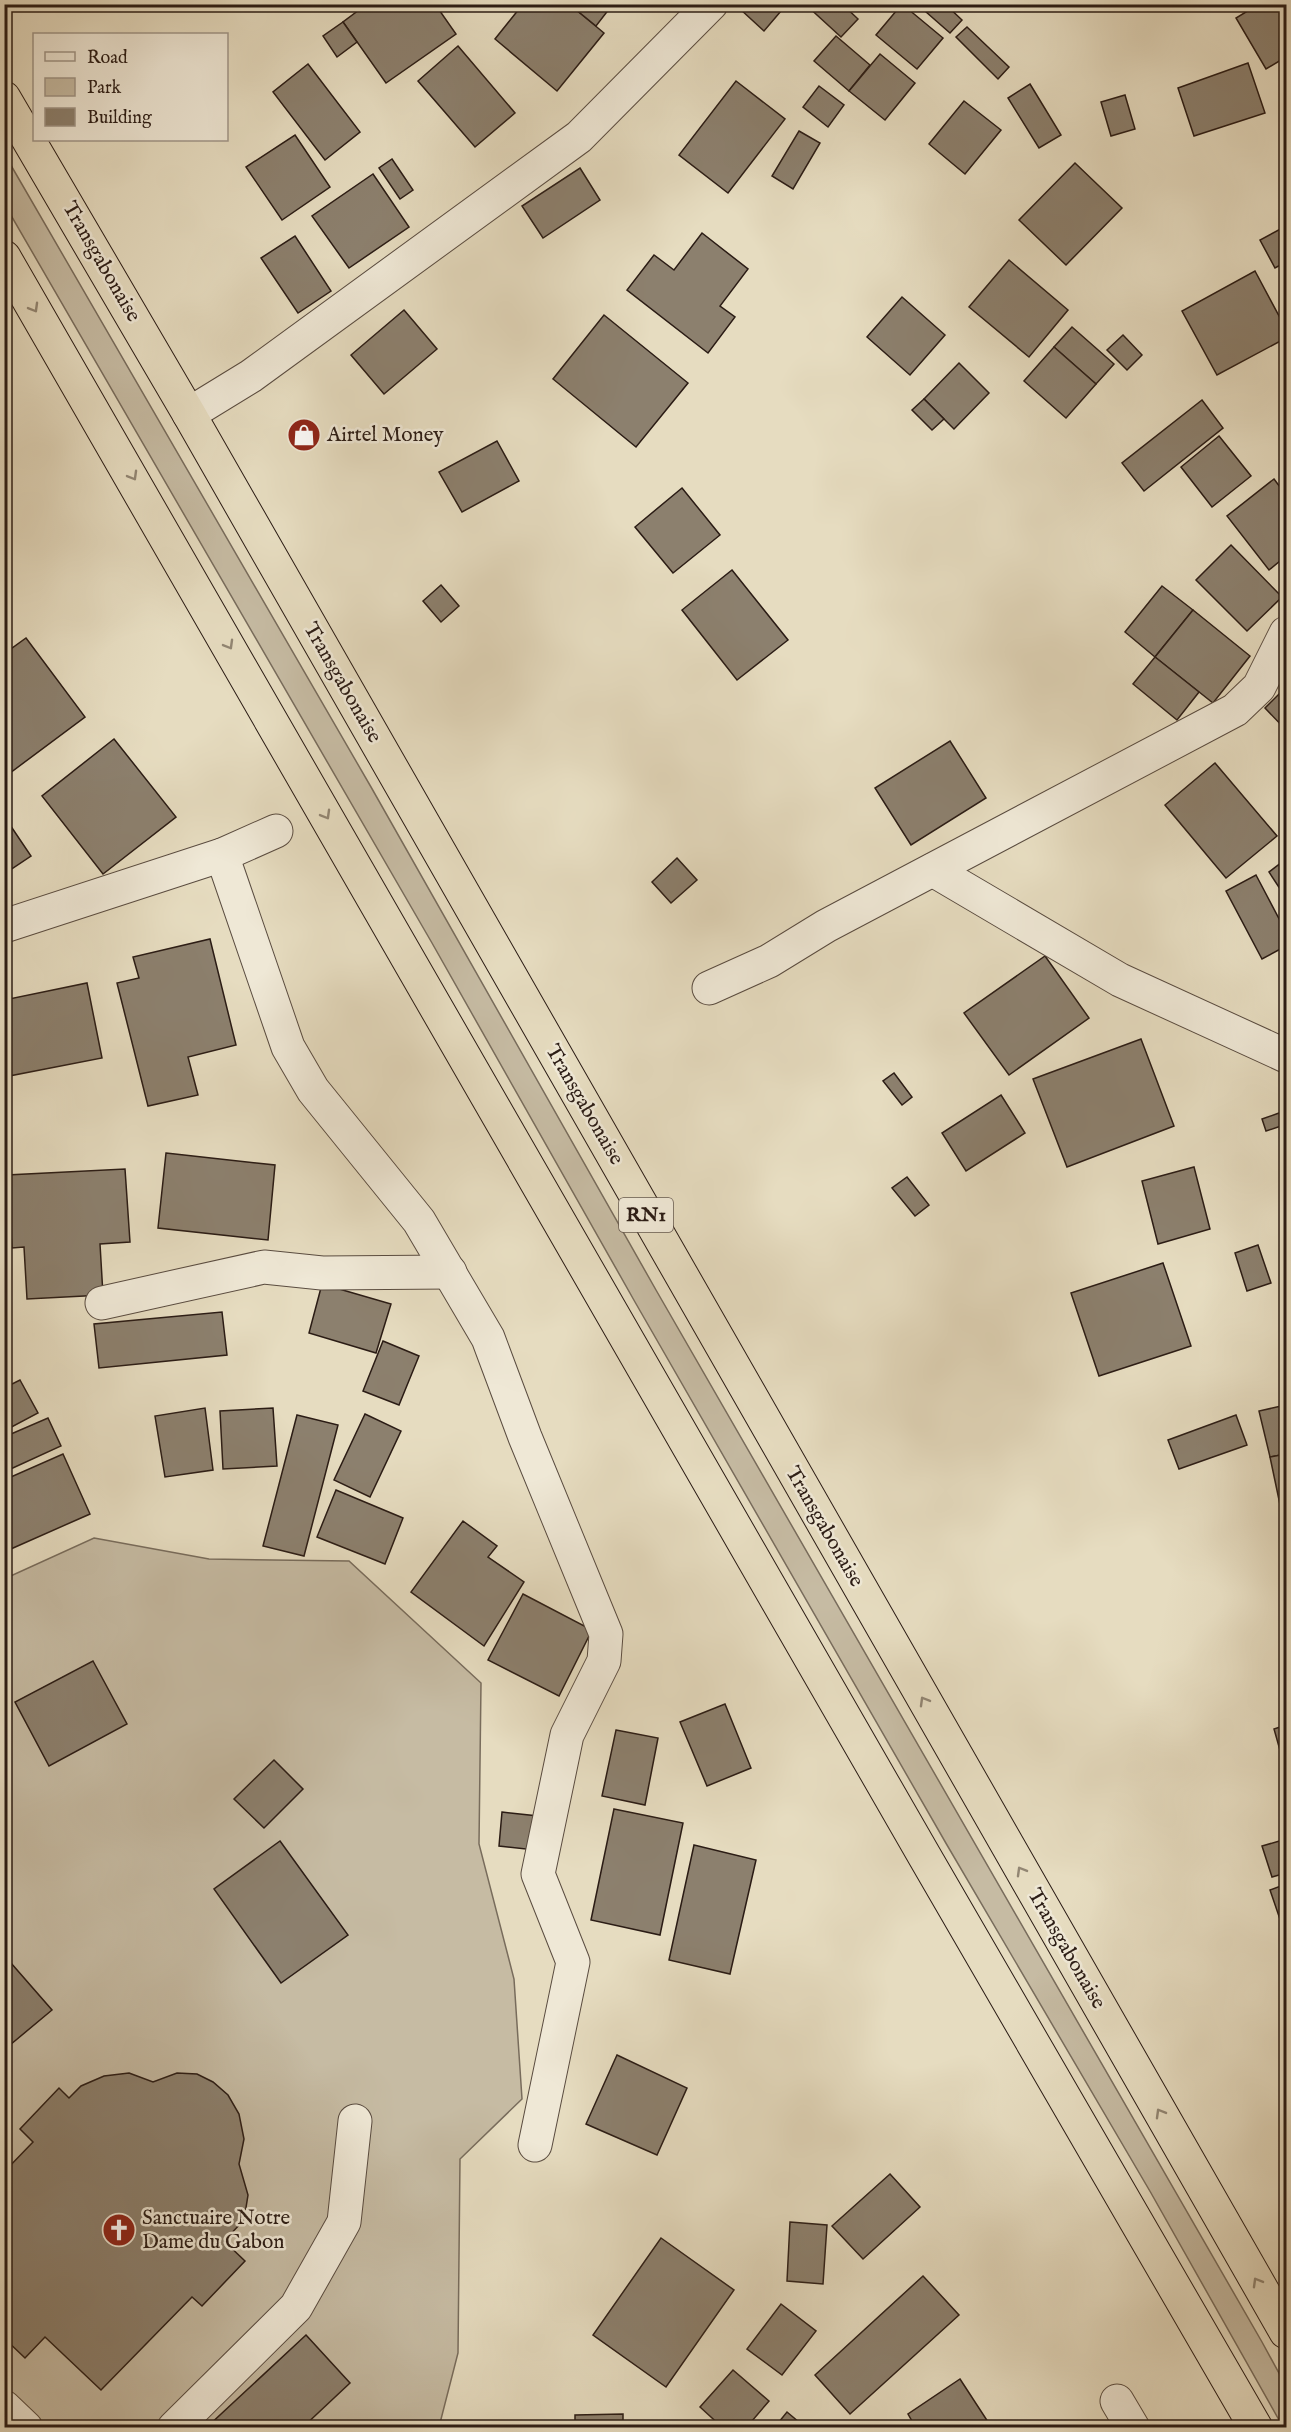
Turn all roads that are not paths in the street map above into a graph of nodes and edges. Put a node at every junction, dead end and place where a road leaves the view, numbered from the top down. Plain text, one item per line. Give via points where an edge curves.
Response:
1 (711, 4) edge
2 (4, 98) edge
3 (4, 257) edge
4 (189, 414) junction
5 (1287, 633) edge
6 (276, 831) dead end
7 (222, 855) junction
8 (933, 870) junction
9 (4, 926) edge
10 (710, 988) dead end
11 (1287, 1056) edge
12 (450, 1272) junction
13 (102, 1303) dead end
14 (355, 2121) dead end
15 (535, 2145) dead end
16 (1287, 2332) edge
17 (4, 2407) edge
18 (26, 2427) edge
19 (174, 2427) edge
20 (1256, 2427) edge

1 - 4 street via 579,137 250,376
2 - 4 highway, Transgabonaise / RN1
3 -> 20 highway
16 -> 4 highway, Transgabonaise / RN1
5 - 8 street via 1259,687 1235,710
6 - 7 street
7 - 9 street
7 - 12 street via 288,1047 313,1090 419,1221
8 - 10 street via 770,960
8 - 11 street via 1120,980
12 - 13 street via 322,1274 264,1267
12 - 15 street via 488,1338 606,1634 604,1661 567,1736 538,1874 573,1962
14 - 19 street via 344,2222 296,2307
17 - 18 street

